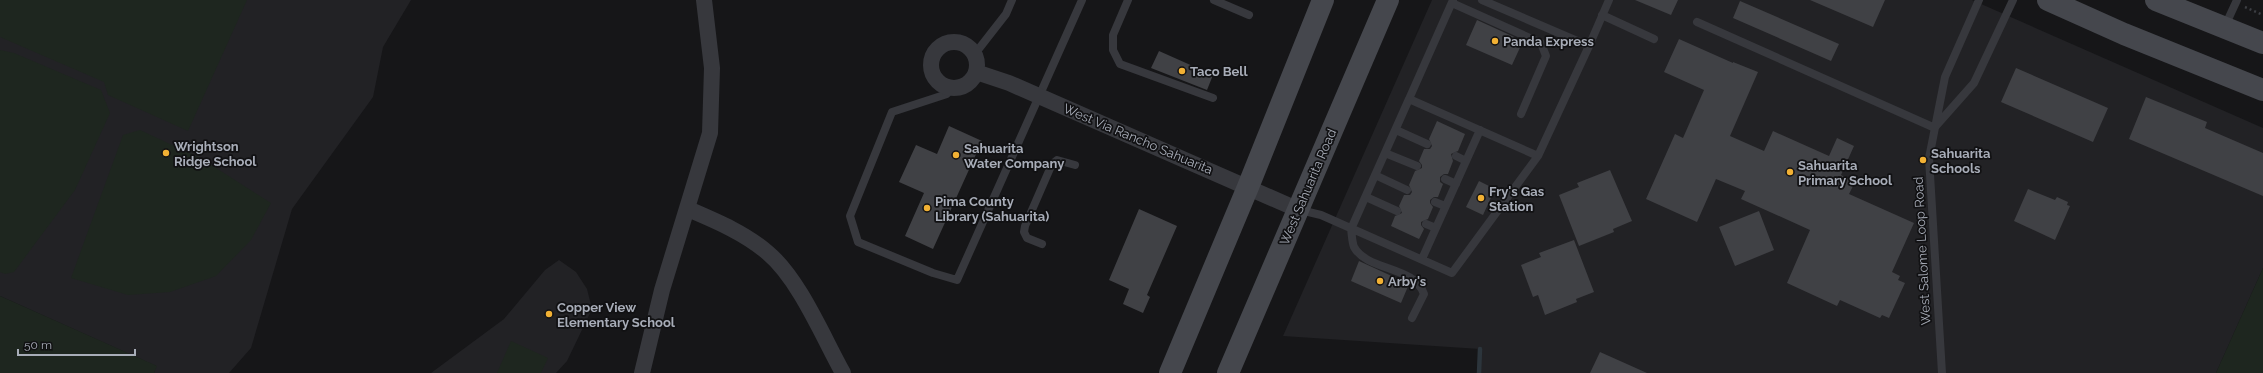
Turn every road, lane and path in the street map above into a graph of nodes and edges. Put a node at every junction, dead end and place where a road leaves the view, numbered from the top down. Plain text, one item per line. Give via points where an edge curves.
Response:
1 (704, 0) edge
2 (1012, 0) edge
3 (1082, 0) edge
4 (1128, 0) edge
5 (1214, 0) edge
6 (1323, 0) edge
7 (1388, 0) edge
8 (1482, 0) edge
9 (1609, 0) edge
10 (1979, 0) edge
11 (2013, 0) edge
12 (2048, 0) edge
13 (2156, 0) edge
14 (2237, 0) edge
15 (1453, 2) edge
16 (1249, 15) dead end
17 (1602, 15) junction
18 (1697, 22) dead end
19 (2224, 28) junction
20 (1654, 39) dead end
21 (2263, 43) edge
22 (1589, 46) junction
23 (974, 55) junction
24 (976, 72) junction
25 (947, 87) junction
26 (2263, 90) edge
27 (1038, 96) junction
28 (1213, 98) dead end
29 (1409, 99) junction
30 (1521, 114) dead end
31 (1935, 128) junction
32 (1396, 130) junction
33 (1480, 130) junction
34 (1427, 144) dead end
35 (1385, 153) junction
36 (1456, 156) dead end
37 (1538, 156) junction
38 (1466, 161) junction
39 (1075, 165) dead end
40 (1417, 166) dead end
41 (1375, 175) junction
42 (1446, 179) dead end
43 (1456, 184) junction
44 (1248, 187) junction
45 (1407, 190) dead end
46 (1366, 197) junction
47 (1435, 202) dead end
48 (1445, 206) junction
49 (688, 208) junction
50 (1299, 210) junction
51 (1397, 211) dead end
52 (1426, 224) dead end
53 (1436, 228) junction
54 (1352, 229) junction
55 (1042, 244) dead end
56 (1422, 259) junction
57 (1412, 318) dead end
58 (642, 373) edge
59 (842, 373) edge
60 (1170, 373) edge
61 (1228, 373) edge
62 (1942, 373) edge

1 - 49 street via 712,68 710,133
2 - 23 lane via 1006,14
3 - 27 lane
4 - 28 lane via 1114,35 1113,50 1120,64
5 - 16 lane
6 - 44 main road
7 - 50 main road, West Sahuarita Road
8 - 22 lane
9 - 17 lane
10 - 31 lane, West Salome Loop Road via 1945,77
11 - 31 lane via 1974,84
12 - 26 main road via 2124,34
13 - 19 main road
14 - 19 lane
15 - 29 lane
15 - 30 lane via 1541,43 1546,56
17 - 20 lane
17 - 22 lane
18 - 31 lane
19 - 21 main road
22 - 37 lane
23 - 24 street
23 - 25 street via 960,43 946,44 939,48 931,68 938,82
24 - 25 street via 967,84
24 - 27 street, West Via Rancho Sahuarita
25 - 27 lane via 947,94 892,112 850,216 858,242 933,274 957,280
27 - 44 street, West Via Rancho Sahuarita
29 - 32 lane
29 - 33 lane
31 - 62 lane, West Salome Loop Road via 1929,158
32 - 34 lane
32 - 35 lane
33 - 37 lane
33 - 38 lane
35 - 40 lane
35 - 41 lane
36 - 38 lane
37 - 56 lane via 1452,273
38 - 43 lane
39 - 55 lane via 1062,160 1056,160 1052,164 1025,226 1024,232 1028,238
41 - 45 lane
41 - 46 lane
42 - 43 lane
43 - 48 lane
44 - 50 street, West Via Rancho Sahuarita
44 - 60 main road
46 - 51 lane
46 - 54 lane
47 - 48 lane
48 - 53 lane
49 - 58 street via 662,290
49 - 59 street via 736,231 769,254 790,279
50 - 54 lane via 1321,215
50 - 61 main road, West Sahuarita Road
52 - 53 lane
53 - 56 lane
54 - 56 lane
54 - 57 lane via 1354,246 1360,255 1421,285 1424,294

